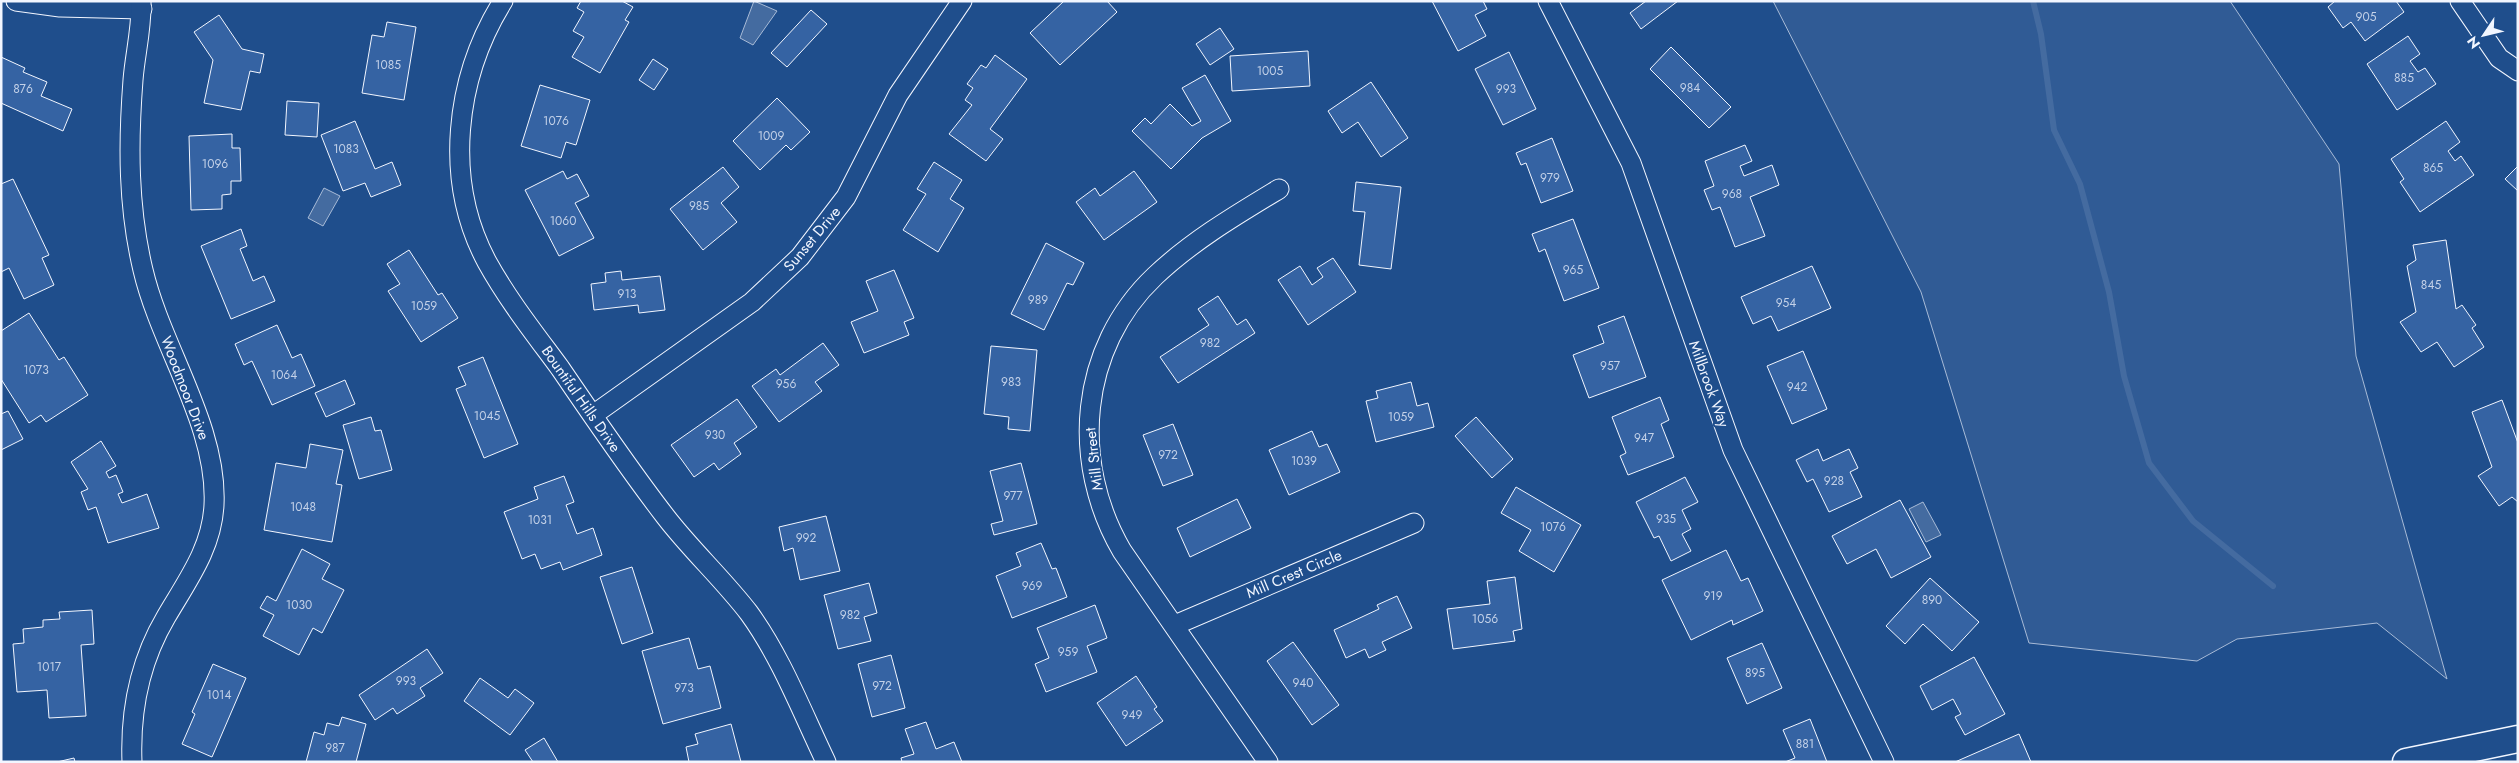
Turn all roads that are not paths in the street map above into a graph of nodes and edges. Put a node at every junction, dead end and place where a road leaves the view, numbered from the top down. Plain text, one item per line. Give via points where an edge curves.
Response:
1 (16, 1) edge
2 (503, 1) edge
3 (962, 1) edge
4 (1548, 1) edge
5 (2460, 1) edge
6 (141, 5) edge
7 (2518, 71) edge
8 (1279, 189) dead end
9 (593, 416) junction
10 (1414, 523) dead end
11 (1174, 625) junction
12 (2518, 739) edge
13 (132, 762) edge
14 (826, 762) edge
15 (1268, 762) edge
16 (1884, 762) edge
17 (2406, 762) edge

1 - 6 street via 60,7
2 - 9 street, Bountiful Hills Drive via 483,36 468,78 460,145 466,201 479,244 496,278
3 - 9 street, Sunset Drive via 898,95 846,197 800,257 752,302
4 - 16 street, Millbrook Way via 1631,163 1733,450
5 - 7 street via 2499,58
6 - 13 street, Woodmoor Drive via 129,122 130,188 136,232 154,307 210,456 214,505 204,549 165,618 144,666 132,715
8 - 11 street, Mill Street via 1226,222 1155,276 1134,298 1104,352 1094,384 1089,446 1100,506 1122,551
9 - 14 street, Bountiful Hills Drive via 664,516 731,591 758,627
10 - 11 street, Mill Crest Circle
11 - 15 street, Mill Street
12 - 17 street

